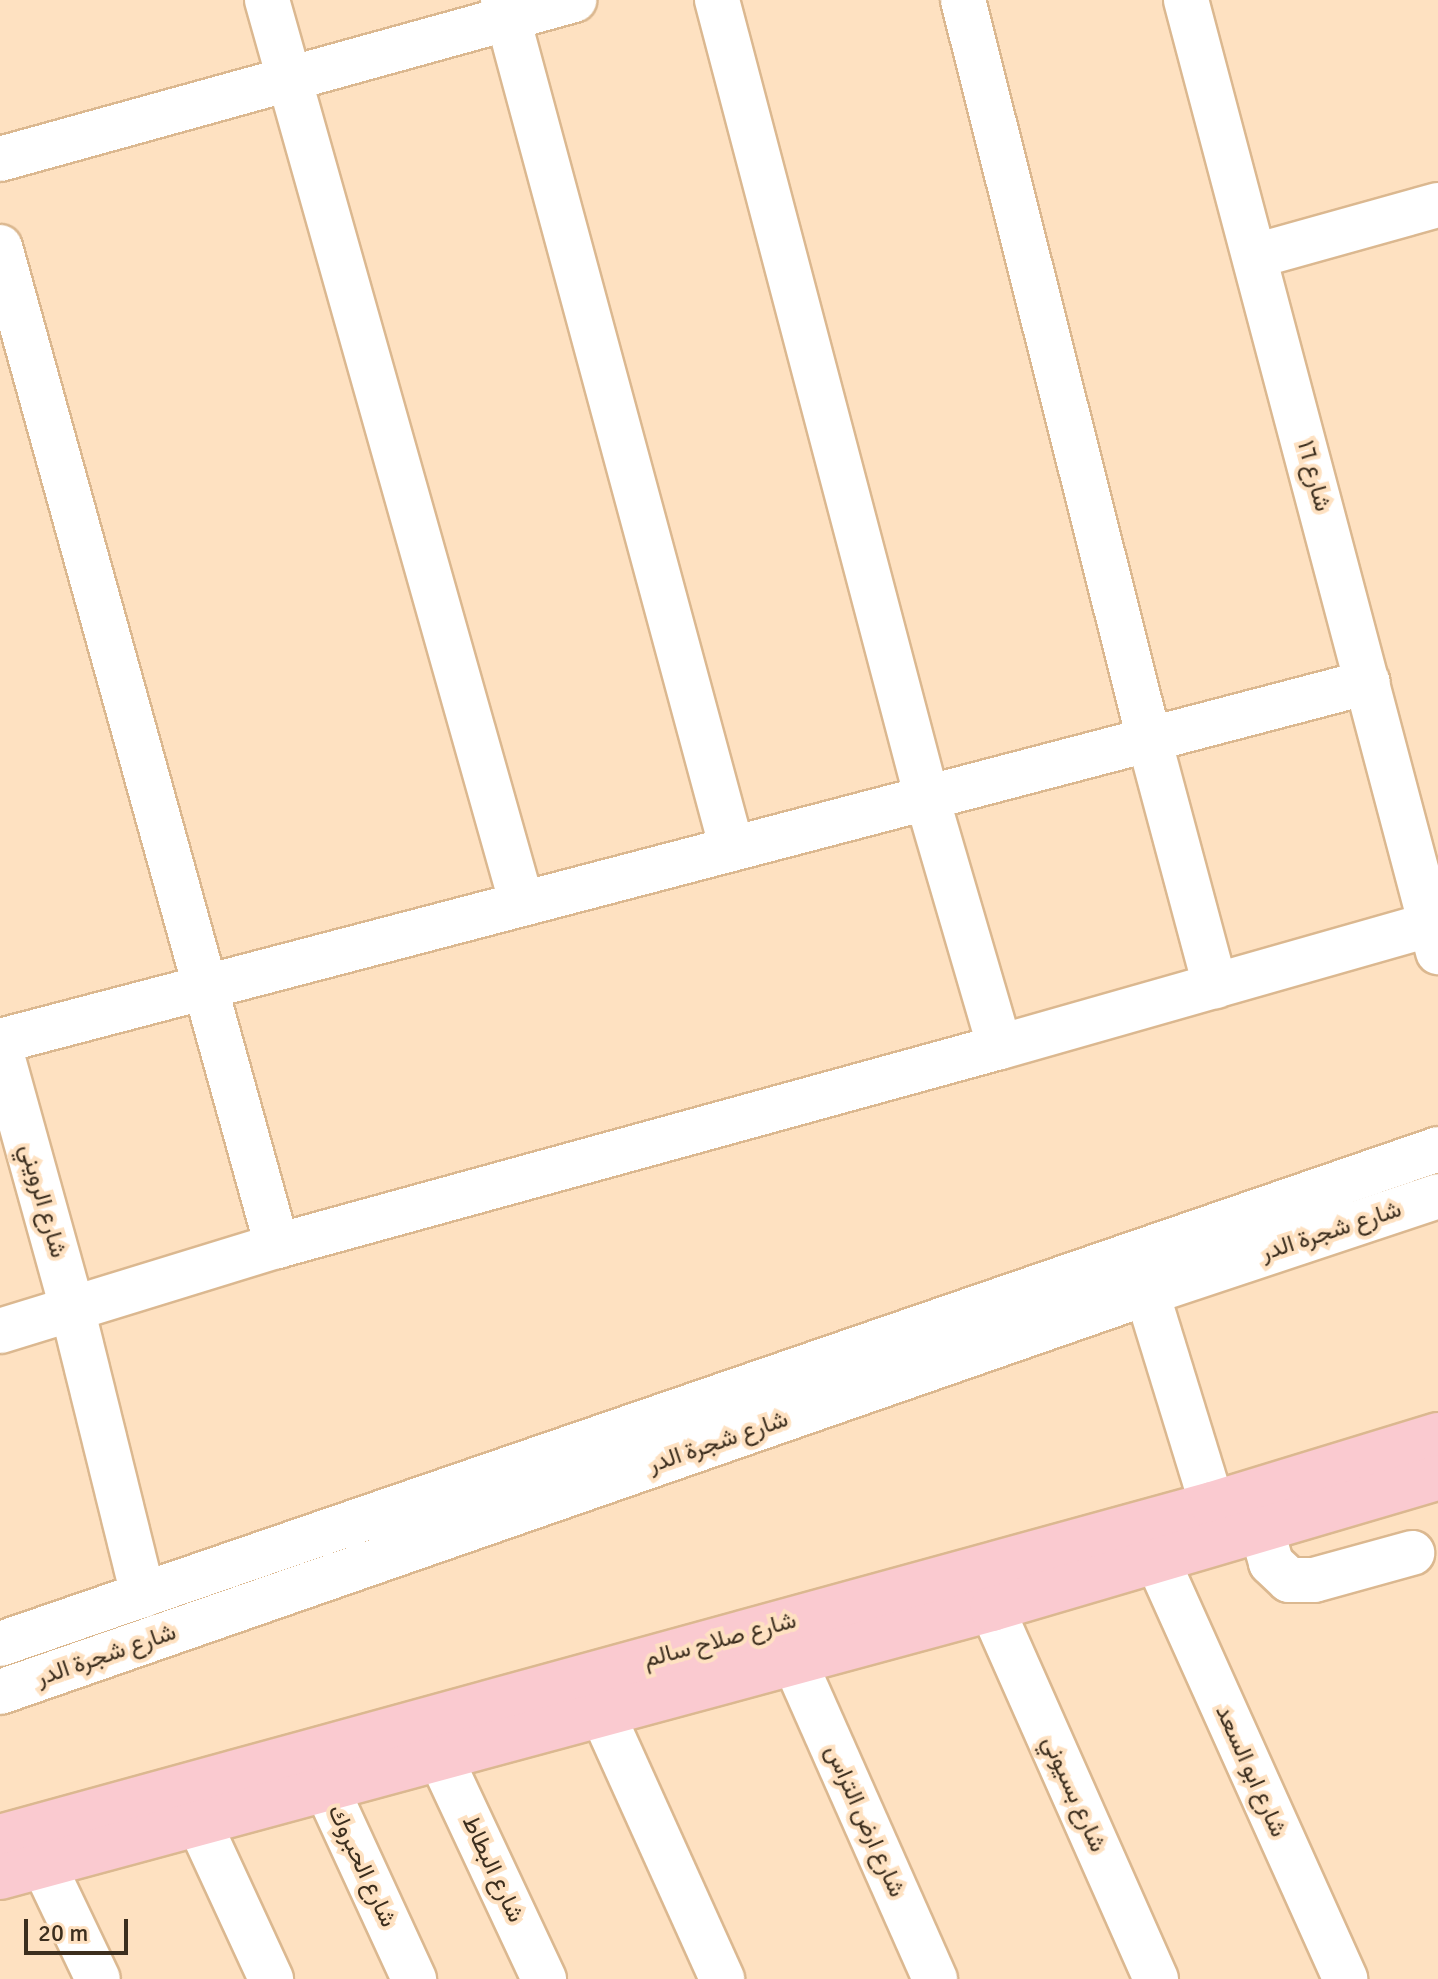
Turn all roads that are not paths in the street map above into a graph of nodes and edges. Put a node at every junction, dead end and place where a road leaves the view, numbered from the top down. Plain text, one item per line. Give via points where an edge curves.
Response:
1 (267, 0) edge
2 (574, 0) edge
3 (717, 0) edge
4 (963, 0) edge
5 (1186, 0) edge
6 (506, 9) edge
7 (289, 79) junction
8 (0, 159) edge
9 (1438, 205) edge
10 (0, 247) edge
11 (1255, 256) junction
12 (1368, 682) junction
13 (1149, 739) junction
14 (927, 798) junction
15 (732, 849) junction
16 (522, 904) junction
17 (1436, 933) edge
18 (1215, 986) junction
19 (204, 988) junction
20 (0, 1041) edge
21 (1000, 1047) junction
22 (0, 1048) edge
23 (1438, 1149) edge
24 (1438, 1196) edge
25 (277, 1246) junction
26 (1147, 1293) junction
27 (72, 1308) junction
28 (0, 1331) edge
29 (1435, 1457) edge
30 (1212, 1504) junction
31 (1262, 1531) junction
32 (1412, 1553) dead end
33 (1158, 1562) junction
34 (143, 1595) junction
35 (992, 1609) junction
36 (0, 1644) edge
37 (795, 1663) junction
38 (0, 1692) edge
39 (603, 1715) junction
40 (441, 1759) junction
41 (318, 1771) junction
42 (199, 1823) junction
43 (0, 1837) edge
44 (44, 1866) junction
45 (0, 1877) edge
46 (98, 1979) edge
47 (271, 1979) edge
48 (414, 1979) edge
49 (544, 1979) edge
50 (722, 1979) edge
51 (935, 1979) edge
52 (1156, 1979) edge
53 (1345, 1979) edge

1 - 7 street
2 - 6 street
3 - 14 street
4 - 13 street
5 - 11 street, شارع ١٦
6 - 7 street
6 - 15 street
7 - 8 street
7 - 16 street
9 - 11 street
10 - 19 street
11 - 12 street, شارع ١٦
12 - 13 street
12 - 17 street, شارع ١٦
13 - 14 street
13 - 18 street
14 - 15 street
14 - 21 street
15 - 16 street
16 - 19 street
17 - 18 street
18 - 21 street
19 - 20 street
19 - 25 street
21 - 25 street
22 - 27 street, شارع الرويني
23 - 34 street, شارع شجرة الدر
24 - 26 street, شارع شجرة الدر
25 - 27 street
26 - 30 street
26 - 38 street, شارع شجرة الدر
27 - 28 street
27 - 34 street, شارع الرويني
29 - 30 main road, شارع صلاح سالم
29 - 31 main road, شارع صلاح سالم
30 - 41 main road, شارع صلاح سالم
31 - 32 street via 1271,1563 1289,1580 1314,1580
31 - 33 main road, شارع صلاح سالم
33 - 35 main road, شارع صلاح سالم
33 - 53 street, شارع ابو السعد
34 - 36 street, شارع شجرة الدر
35 - 37 main road, شارع صلاح سالم
35 - 52 street, شارع بسيوني
37 - 39 main road, شارع صلاح سالم
37 - 51 street, شارع ارض التراس
39 - 40 main road, شارع صلاح سالم
39 - 50 street
40 - 41 main road, شارع صلاح سالم
40 - 49 street, شارع البطاط
41 - 42 main road, شارع صلاح سالم
41 - 43 main road, شارع صلاح سالم
41 - 48 street, شارع الحبروك
42 - 44 main road, شارع صلاح سالم
42 - 47 street
44 - 45 main road, شارع صلاح سالم
44 - 46 street

